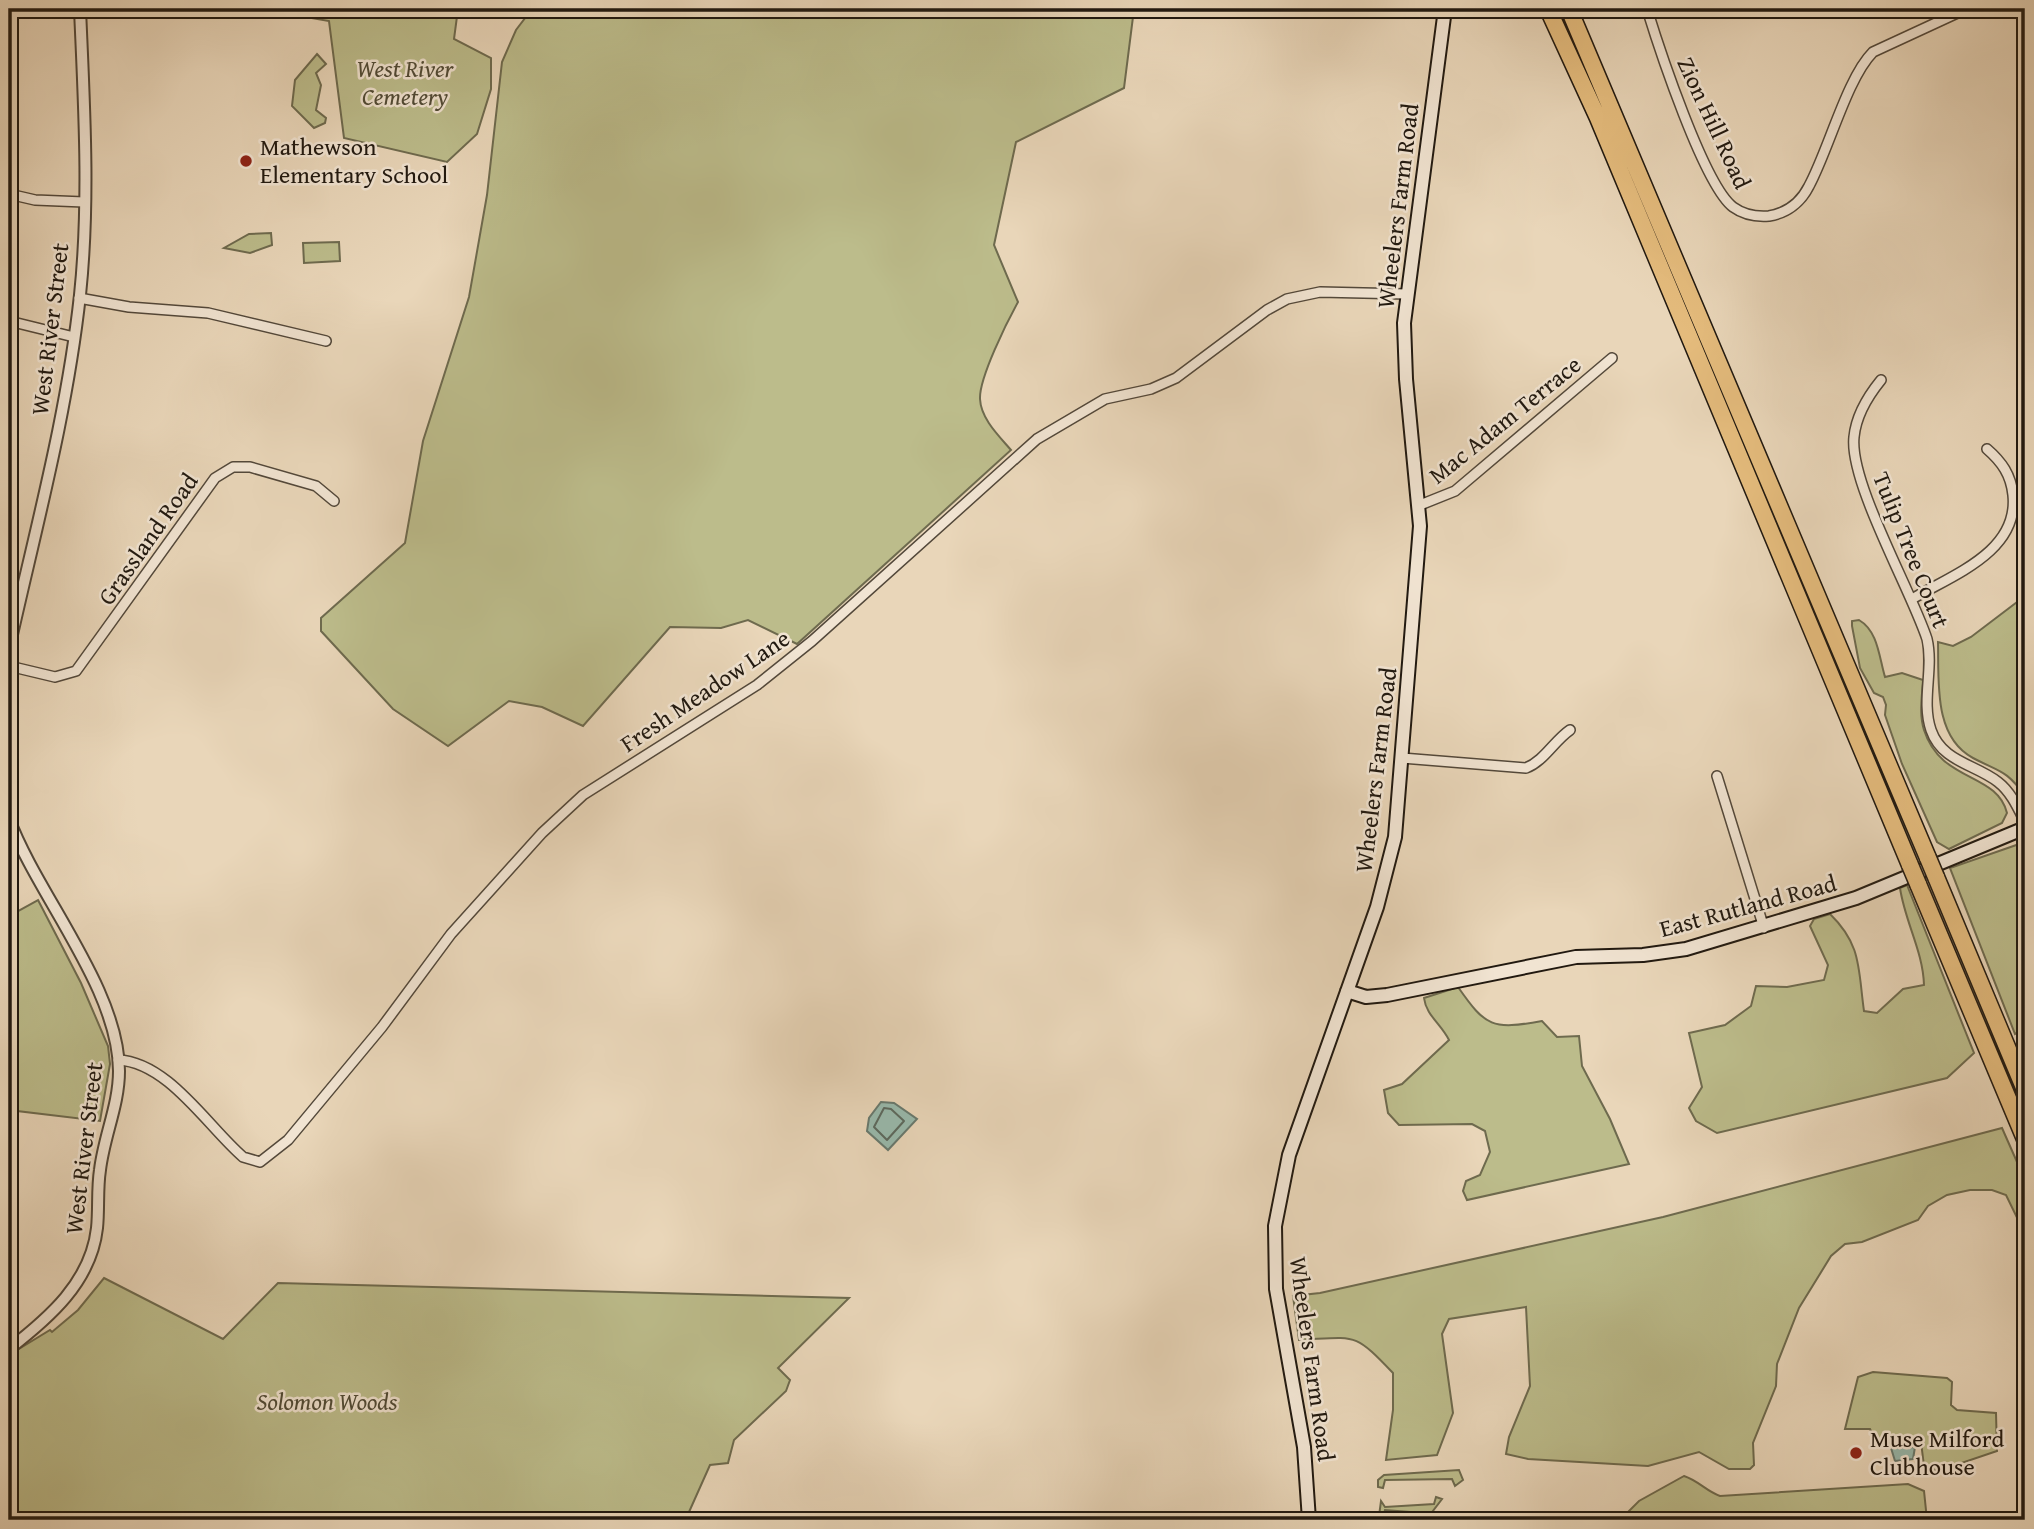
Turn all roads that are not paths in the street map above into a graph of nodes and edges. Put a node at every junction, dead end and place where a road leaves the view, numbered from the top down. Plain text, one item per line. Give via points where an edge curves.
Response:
1 (79, 9) edge
2 (1445, 9) edge
3 (1548, 9) edge
4 (1569, 9) edge
5 (1647, 9) edge
6 (1966, 9) edge
7 (9, 194) edge
8 (84, 202) junction
9 (1407, 293) junction
10 (79, 298) junction
11 (9, 321) edge
12 (74, 337) junction
13 (326, 341) dead end
14 (1612, 358) dead end
15 (1881, 380) dead end
16 (1987, 449) dead end
17 (334, 501) dead end
18 (1420, 505) junction
19 (1912, 599) junction
20 (11, 630) edge
21 (9, 648) edge
22 (9, 666) edge
23 (1570, 730) dead end
24 (1402, 758) junction
25 (1717, 776) dead end
26 (9, 819) edge
27 (2025, 822) edge
28 (2025, 828) edge
29 (1765, 928) junction
30 (1347, 991) junction
31 (118, 1060) junction
32 (2025, 1090) edge
33 (2025, 1139) edge
34 (9, 1349) edge
35 (1309, 1520) edge

1 - 8 street, West River Street
2 - 9 main road, Wheelers Farm Road
3 - 33 highway, bridge via 1598,118
4 - 32 highway, bridge
5 - 6 street, Zion Hill Road via 1667,73 1711,173 1732,206 1762,216 1784,212 1802,198 1833,137 1862,63 1873,52
7 - 8 street
8 - 10 street, West River Street
9 - 18 main road, Wheelers Farm Road via 1405,362
9 - 31 street, Fresh Meadow Lane via 1320,292 1287,299 1176,378 1105,399 1037,439 797,654 568,808 451,933 382,1027 288,1140 266,1159 255,1162 243,1157 152,1070
10 - 12 street, West River Street
10 - 13 street via 208,313
11 - 12 street
12 - 20 street, West River Street via 51,469
14 - 18 street, Mac Adam Terrace via 1455,491
15 - 19 street, Tulip Tree Court via 1856,424 1854,460
16 - 19 street via 2003,466 2013,488 2013,513 2006,534 1982,557
17 - 22 street, Grassland Road via 316,486 250,467 228,468 215,478 76,671 59,677
18 - 24 main road, Wheelers Farm Road
19 - 27 street, Tulip Tree Court via 1930,651 1927,716 1935,740 1954,758 1998,782
20 - 21 street, West River Street
23 - 24 street via 1525,768
24 - 30 main road, Wheelers Farm Road via 1389,867
25 - 29 street
26 - 31 street, West River Street via 91,976
28 - 29 main road, East Rutland Road via 1879,890
29 - 30 main road, East Rutland Road via 1675,951 1576,957 1402,993 1366,996
30 - 35 main road, Wheelers Farm Road via 1289,1155 1275,1226 1276,1289 1306,1461
31 - 34 street, West River Street via 91,1255 68,1296

